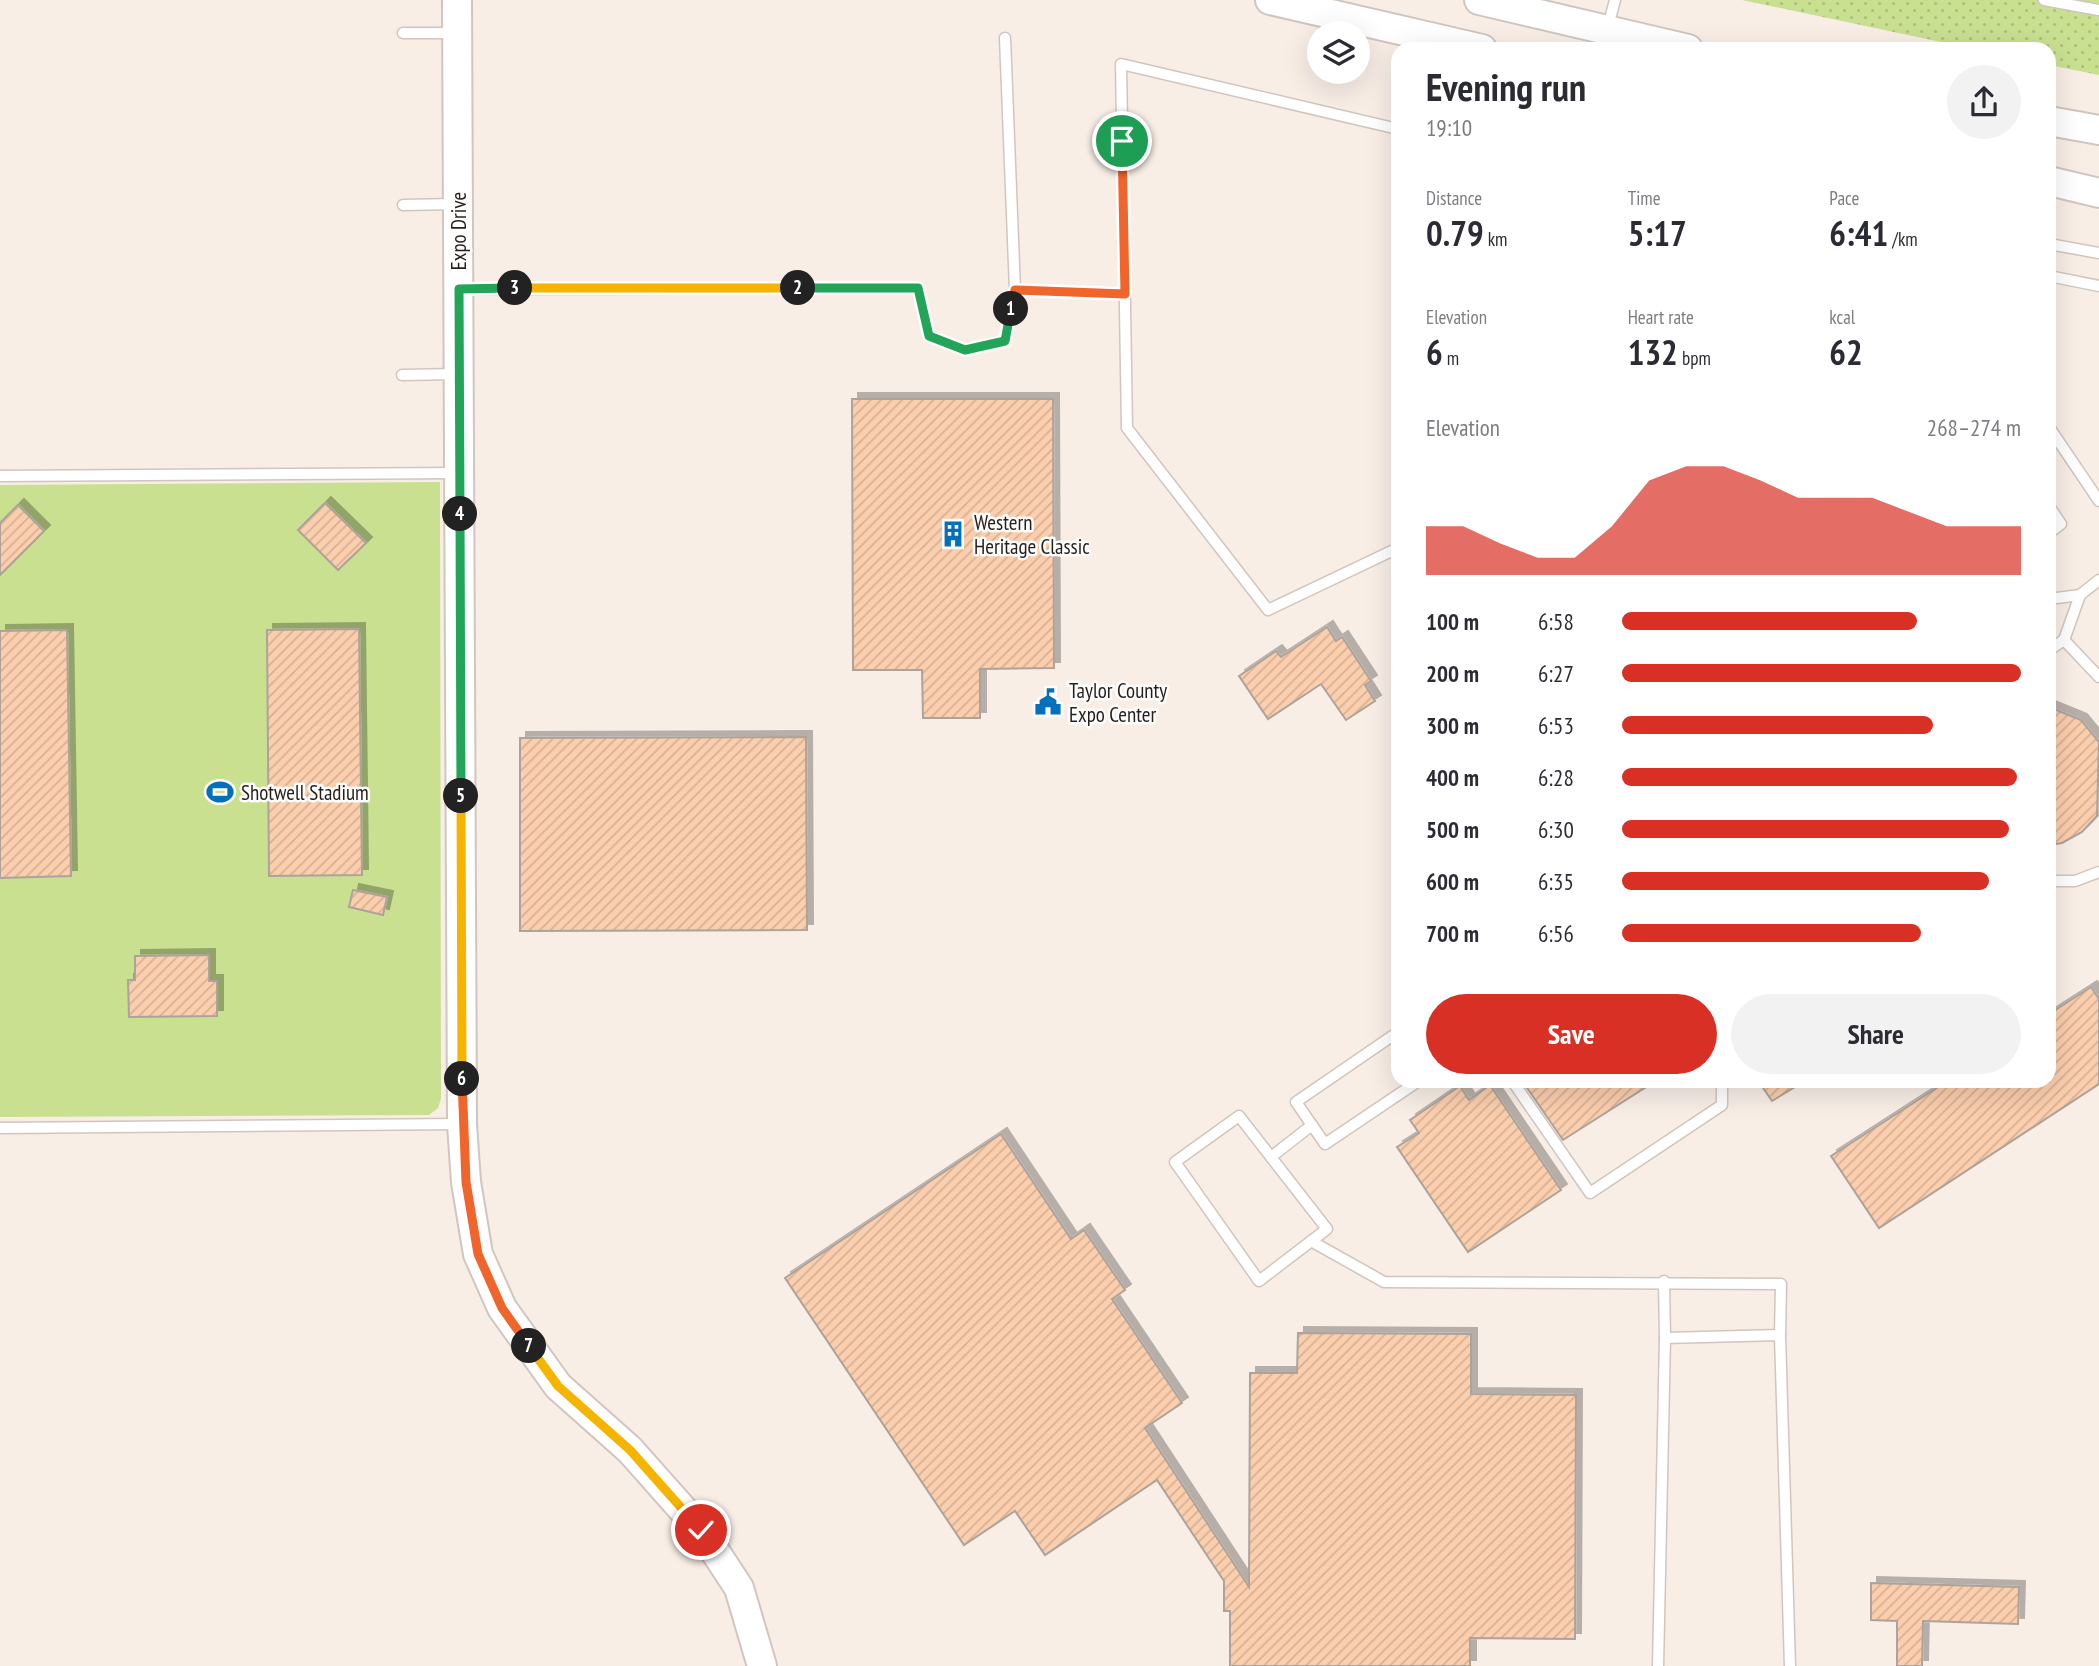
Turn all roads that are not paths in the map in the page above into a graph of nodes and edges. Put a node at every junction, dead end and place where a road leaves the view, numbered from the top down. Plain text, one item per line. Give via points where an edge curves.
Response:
1 (457, 0) edge
2 (1270, 0) edge
3 (1479, 0) edge
4 (1615, 0) edge
5 (2044, 0) edge
6 (2099, 10) edge
7 (404, 33) dead end
8 (457, 33) junction
9 (1005, 38) dead end
10 (1605, 39) edge
11 (1452, 42) edge
12 (1630, 42) edge
13 (2056, 122) edge
14 (1391, 127) edge
15 (2099, 130) edge
16 (2056, 183) edge
17 (2099, 192) edge
18 (458, 204) junction
19 (403, 205) dead end
20 (2056, 245) edge
21 (2099, 253) edge
22 (2056, 277) edge
23 (2099, 286) edge
24 (459, 289) junction
25 (1015, 290) junction
26 (1125, 294) junction
27 (460, 374) junction
28 (402, 375) dead end
29 (2056, 437) edge
30 (460, 473) junction
31 (0, 476) edge
32 (2099, 501) edge
33 (2056, 516) edge
34 (2056, 528) edge
35 (1391, 551) edge
36 (2099, 580) edge
37 (2080, 595) junction
38 (2056, 598) edge
39 (2064, 640) junction
40 (2056, 645) edge
41 (2099, 677) edge
42 (2099, 872) edge
43 (2056, 881) edge
44 (1391, 1037) edge
45 (1408, 1088) edge
46 (1517, 1088) edge
47 (1722, 1088) edge
48 (462, 1124) junction
49 (1312, 1125) junction
50 (0, 1128) edge
51 (1271, 1157) junction
52 (1311, 1241) junction
53 (1664, 1281) junction
54 (1780, 1335) junction
55 (1665, 1338) junction
56 (762, 1666) edge
57 (1658, 1666) edge
58 (1790, 1666) edge

1 - 8 street, Expo Drive
2 - 11 street
3 - 10 street
4 - 10 lane
5 - 6 lane
7 - 8 lane
8 - 18 street, Expo Drive
9 - 25 lane
10 - 12 street
13 - 15 street
14 - 26 lane via 1121,64
16 - 17 street
18 - 19 lane
18 - 24 street, Expo Drive
20 - 21 lane
22 - 23 lane
24 - 25 lane via 918,288 929,336 965,350 1005,341
24 - 27 street, Expo Drive
25 - 26 lane
26 - 35 lane via 1127,428 1268,610
27 - 28 lane
27 - 30 street, Expo Drive
29 - 32 lane
30 - 31 lane
30 - 48 street, Expo Drive
33 - 34 lane via 2062,524
36 - 37 lane
37 - 38 lane
37 - 39 lane
39 - 40 lane
39 - 41 lane
42 - 43 lane via 2075,881
44 - 49 lane via 1296,1102
45 - 49 lane via 1325,1144
46 - 47 lane via 1590,1193 1722,1105
48 - 50 lane
48 - 56 street, Expo Drive via 478,1254 502,1308 558,1386 630,1450 701,1530 739,1588
49 - 51 lane
51 - 52 lane via 1327,1229
51 - 52 lane via 1239,1116 1175,1162 1259,1281
52 - 53 lane via 1384,1282
53 - 54 lane via 1781,1284
53 - 55 lane
54 - 55 lane
54 - 58 lane
55 - 57 lane

